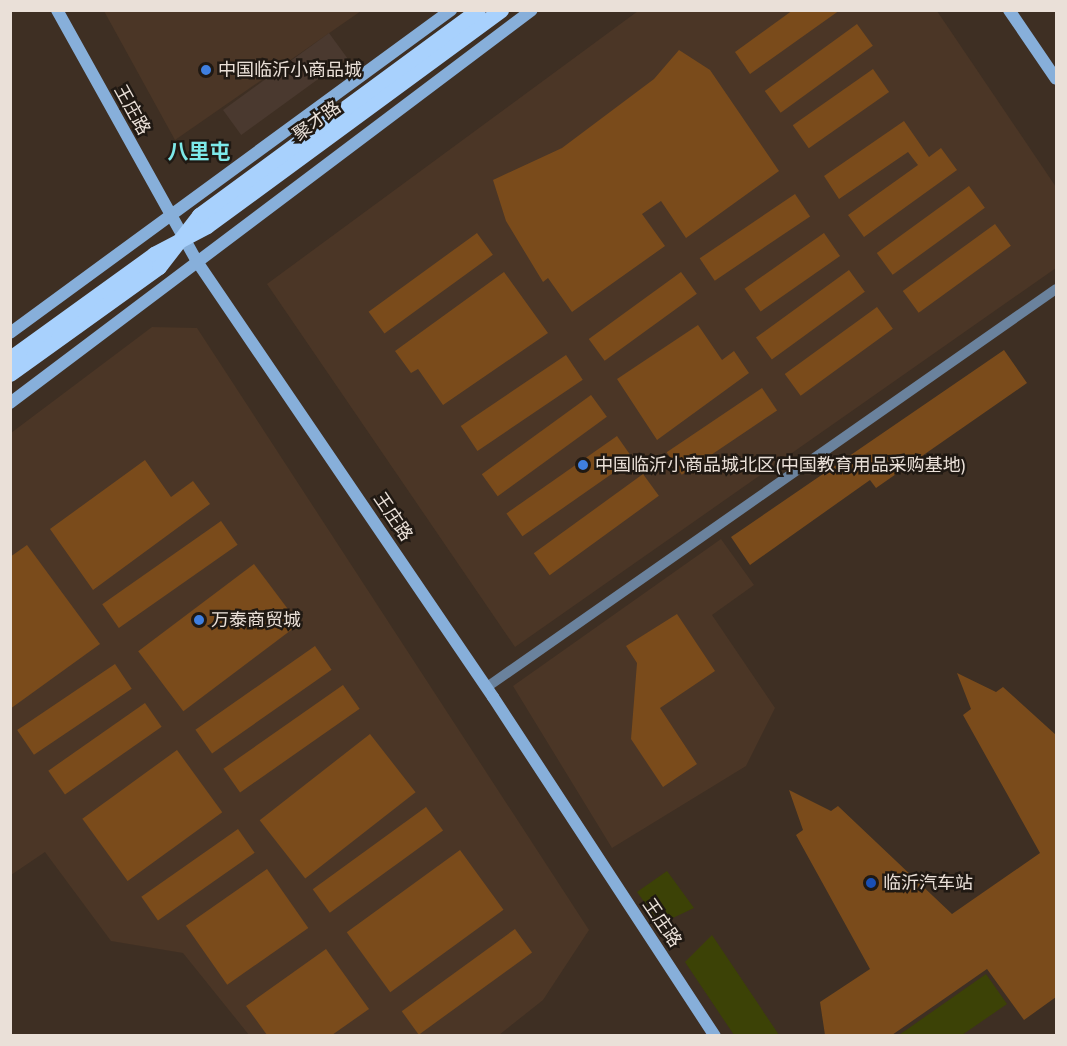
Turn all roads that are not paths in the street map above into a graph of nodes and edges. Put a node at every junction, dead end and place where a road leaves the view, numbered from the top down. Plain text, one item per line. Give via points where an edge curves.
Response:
1 (57, 10) edge
2 (451, 10) edge
3 (478, 10) edge
4 (501, 10) edge
5 (532, 10) edge
6 (1009, 10) edge
7 (1056, 78) edge
8 (169, 215) junction
9 (184, 238) junction
10 (198, 263) junction
11 (1056, 289) edge
12 (10, 333) edge
13 (10, 358) edge
14 (10, 374) edge
15 (10, 403) edge
16 (487, 687) junction
17 (715, 1035) edge

1 - 8 street, 王庄路
2 - 8 street
3 - 9 main road, 聚才路 via 199,215
4 - 9 main road, 聚才路 via 207,226
5 - 10 street
6 - 7 street
8 - 9 street, 王庄路
8 - 12 street
9 - 10 street, 王庄路
9 - 13 main road, 聚才路 via 154,254
9 - 14 main road, 聚才路 via 159,267
10 - 15 street
10 - 16 street, 王庄路
11 - 16 street
16 - 17 street, 王庄路

